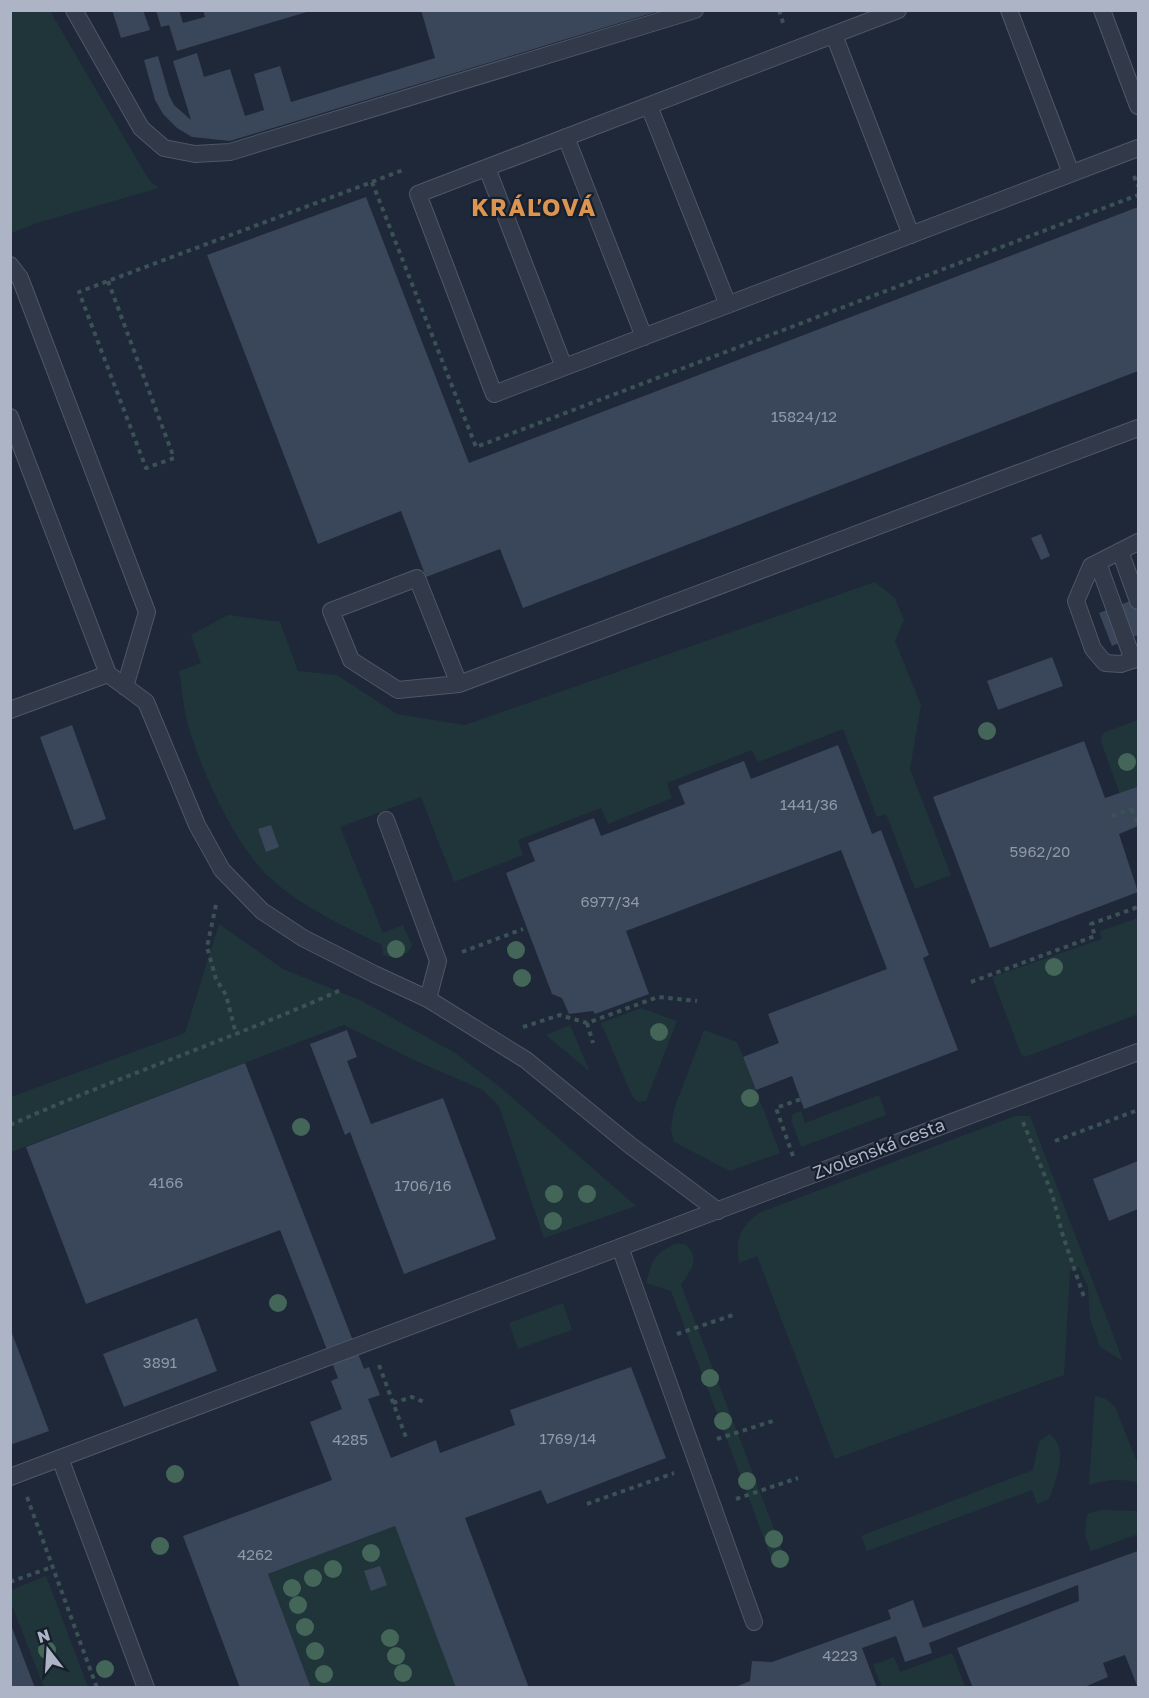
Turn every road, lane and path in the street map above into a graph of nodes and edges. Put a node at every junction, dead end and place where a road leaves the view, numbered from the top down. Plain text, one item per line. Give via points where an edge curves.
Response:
1 (74, 10) edge
2 (695, 10) edge
3 (779, 10) edge
4 (898, 10) edge
5 (1009, 10) edge
6 (1102, 10) edge
7 (784, 26) dead end
8 (834, 35) junction
9 (649, 106) junction
10 (1138, 106) edge
11 (566, 137) junction
12 (1138, 148) edge
13 (487, 168) junction
14 (1071, 173) junction
15 (911, 235) junction
16 (161, 261) dead end
17 (10, 265) edge
18 (108, 281) junction
19 (728, 305) junction
20 (644, 337) junction
21 (564, 367) junction
22 (10, 417) edge
23 (1138, 428) edge
24 (1138, 542) edge
25 (1120, 551) junction
26 (1098, 563) junction
27 (1138, 601) edge
28 (1136, 659) edge
29 (108, 674) junction
30 (459, 684) junction
31 (125, 687) junction
32 (10, 710) edge
33 (1138, 807) edge
34 (1132, 809) junction
35 (1112, 816) dead end
36 (386, 820) dead end
37 (1138, 826) edge
38 (216, 905) dead end
39 (1138, 907) edge
40 (523, 929) dead end
41 (438, 961) junction
42 (374, 974) junction
43 (971, 982) dead end
44 (428, 999) junction
45 (697, 1001) dead end
46 (540, 1022) dead end
47 (586, 1023) junction
48 (236, 1034) junction
49 (593, 1042) dead end
50 (1138, 1052) edge
51 (1015, 1098) junction
52 (801, 1099) dead end
53 (1138, 1110) edge
54 (10, 1125) edge
55 (1055, 1141) dead end
56 (793, 1156) dead end
57 (718, 1210) junction
58 (620, 1247) junction
59 (1084, 1296) dead end
60 (736, 1314) dead end
61 (686, 1331) dead end
62 (370, 1341) junction
63 (424, 1402) dead end
64 (393, 1403) junction
65 (776, 1420) dead end
66 (725, 1436) dead end
67 (407, 1440) dead end
68 (60, 1458) junction
69 (698, 1464) junction
70 (14, 1476) edge
71 (798, 1478) dead end
72 (748, 1494) dead end
73 (587, 1504) dead end
74 (52, 1567) junction
75 (10, 1582) edge
76 (754, 1623) dead end
77 (97, 1688) edge
78 (146, 1688) edge

1 - 2 lane via 141,128 164,148 195,154 230,152
3 - 7 path
4 - 8 lane
5 - 14 lane
6 - 10 lane
8 - 9 lane
8 - 15 lane
9 - 11 lane
9 - 19 lane
11 - 13 lane
11 - 20 lane
12 - 14 lane
13 - 21 lane
13 - 21 lane via 418,194 494,394
14 - 15 lane
15 - 19 lane
16 - 18 path
17 - 31 lane via 20,278 147,612
18 - 18 path via 79,292 146,468 174,458
19 - 20 lane
20 - 21 lane
22 - 29 lane
23 - 30 lane
24 - 25 lane
25 - 26 lane
25 - 27 lane
26 - 28 lane
26 - 28 lane via 1091,567 1076,601 1093,649 1105,663 1121,664
29 - 31 lane
29 - 32 lane
30 - 30 lane via 398,690 351,660 331,611 417,578
31 - 42 lane via 146,702 197,825 222,870 262,911 303,938
33 - 34 path
34 - 35 path
34 - 37 path
36 - 41 lane
38 - 48 path via 207,947
39 - 43 path via 1091,924 1095,936
40 - 41 path
41 - 44 lane
42 - 44 lane
42 - 48 path
44 - 57 lane via 526,1059
45 - 47 path via 658,997
46 - 47 path via 560,1015
47 - 49 path
48 - 54 path
50 - 51 lane, Zvolenská cesta
51 - 57 lane, Zvolenská cesta
51 - 59 path via 1052,1194
52 - 56 path via 776,1108
53 - 55 path
57 - 58 lane, Zvolenská cesta
58 - 62 lane, Zvolenská cesta
58 - 69 lane
60 - 61 path
62 - 64 path
62 - 68 lane, Zvolenská cesta
63 - 64 path via 412,1396
64 - 67 path
65 - 66 path
68 - 70 lane, Zvolenská cesta
68 - 78 lane
69 - 73 path
69 - 76 lane
70 - 74 path
71 - 72 path
74 - 75 path
74 - 77 path

